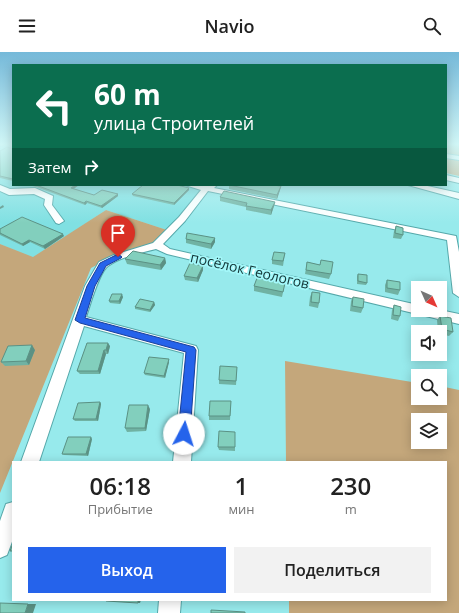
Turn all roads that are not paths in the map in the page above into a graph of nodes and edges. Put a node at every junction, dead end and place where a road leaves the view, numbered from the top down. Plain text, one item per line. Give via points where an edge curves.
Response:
1 (447, 178) edge
2 (459, 181) edge
3 (199, 186) edge
4 (417, 186) edge
5 (430, 186) edge
6 (209, 187) edge
7 (0, 188) edge
8 (459, 195) edge
9 (59, 221) dead end
10 (156, 245) junction
11 (459, 293) edge
12 (411, 307) edge
13 (447, 316) edge
14 (459, 319) edge
15 (80, 320) junction
16 (30, 461) edge
17 (182, 461) edge
18 (12, 514) edge
19 (0, 548) edge
20 (170, 601) edge
21 (169, 613) edge

1 - 2 street
3 - 6 street
4 - 8 street
5 - 8 street
6 - 10 street
6 - 11 street via 452,238
7 - 9 street via 9,192 36,191 50,198 48,205
10 - 12 street, посёлок Геологов via 166,252
10 - 15 street via 103,264 91,286
13 - 14 street
15 - 16 street
15 - 17 street via 191,350
18 - 19 street
20 - 21 street

